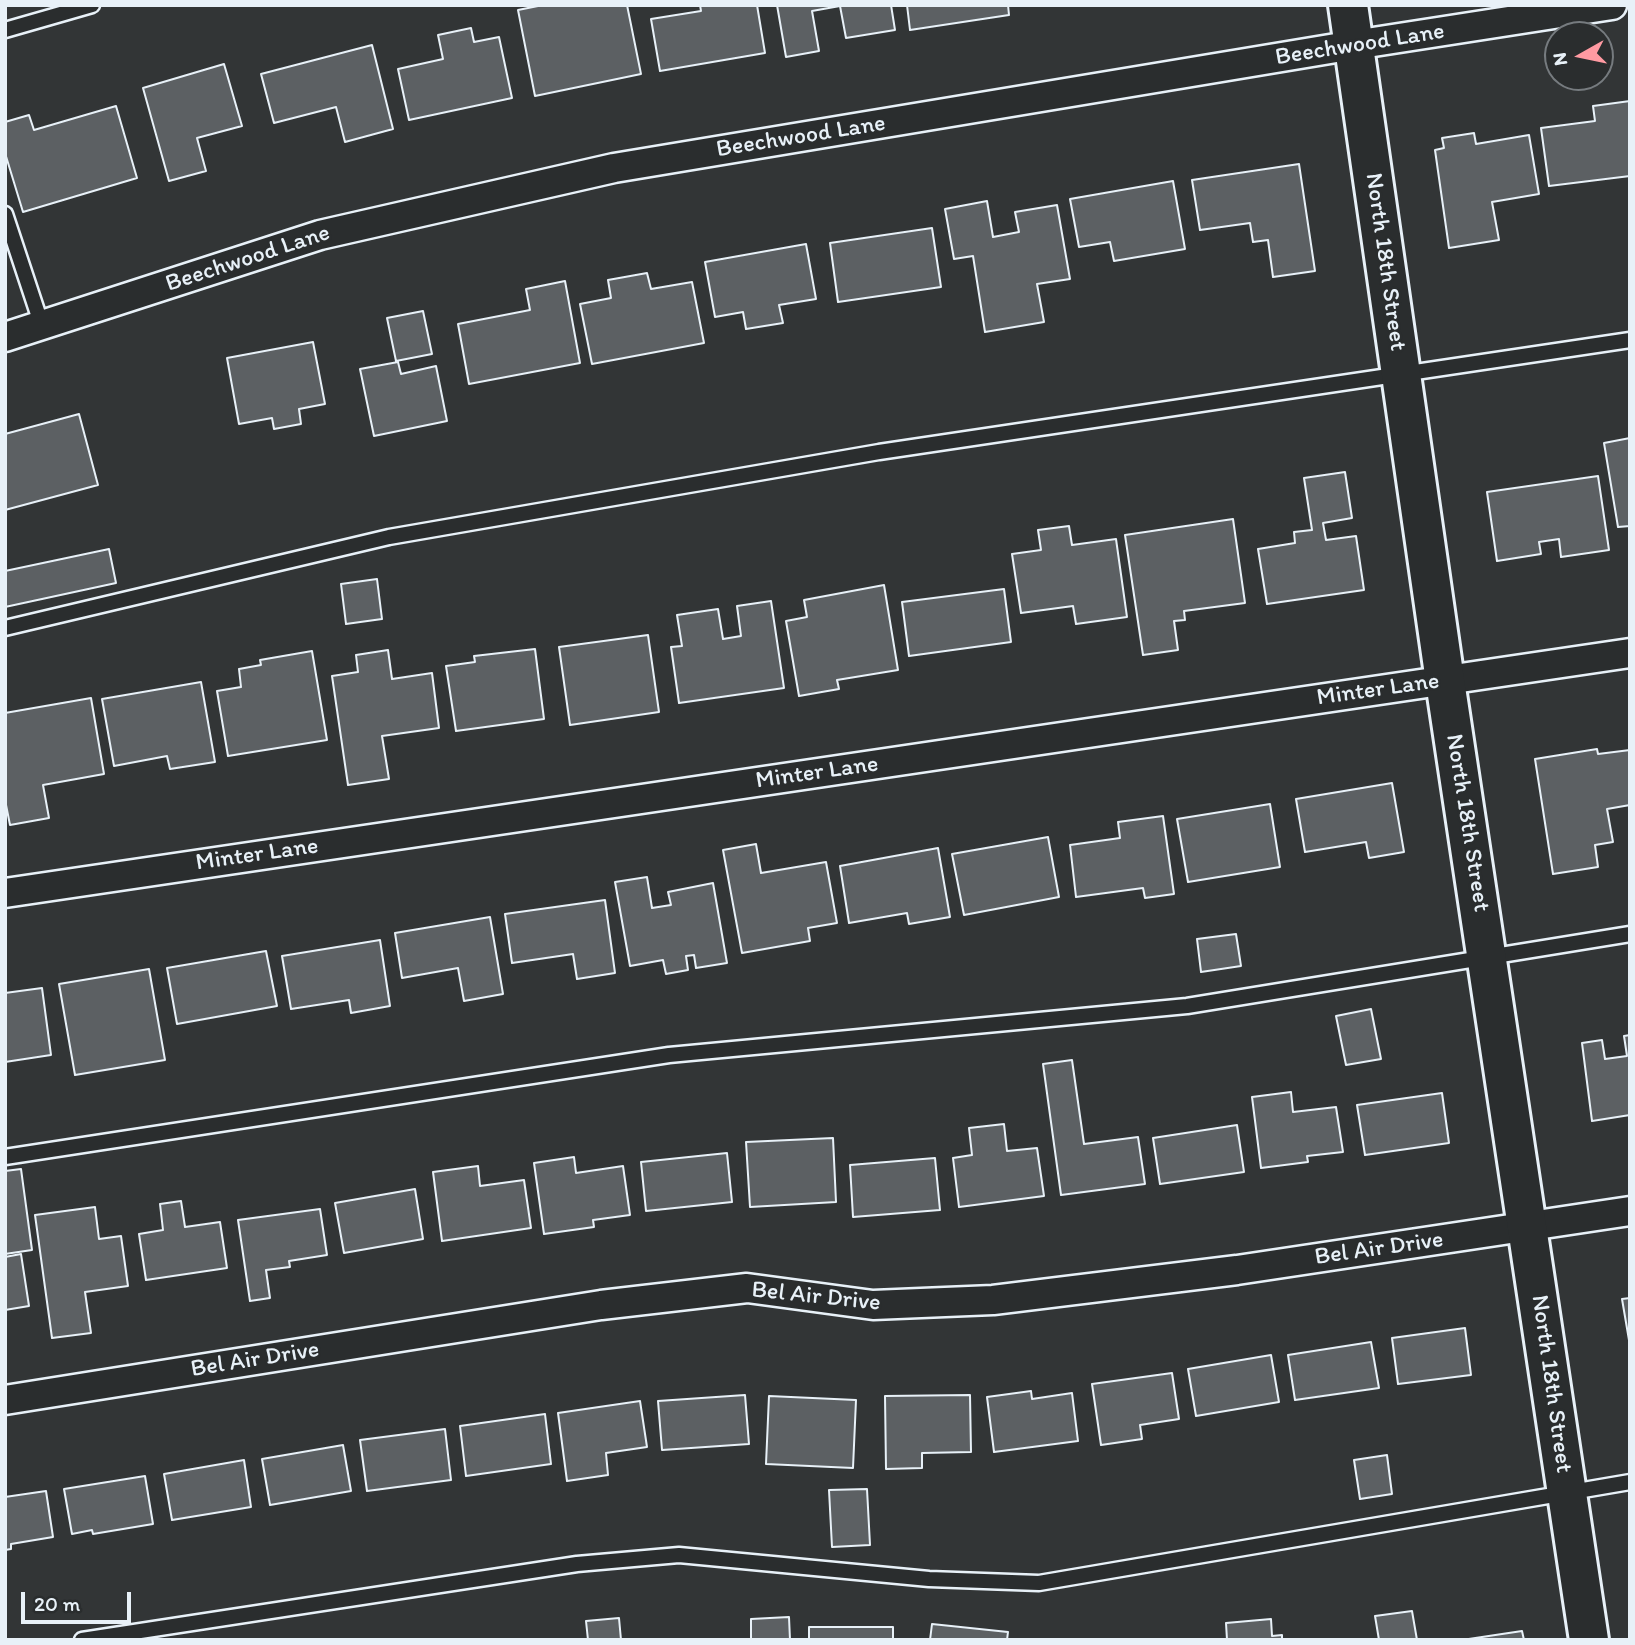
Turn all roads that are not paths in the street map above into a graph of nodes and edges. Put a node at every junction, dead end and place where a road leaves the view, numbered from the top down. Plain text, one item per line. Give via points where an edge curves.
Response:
1 (92, 5) edge
2 (1348, 5) edge
3 (1612, 5) edge
4 (5, 30) edge
5 (1354, 45) junction
6 (5, 214) edge
7 (11, 254) edge
8 (42, 326) junction
9 (5, 337) edge
10 (1630, 340) edge
11 (1401, 375) junction
12 (5, 628) edge
13 (1630, 653) edge
14 (1445, 681) junction
15 (5, 893) edge
16 (1630, 934) edge
17 (1487, 956) junction
18 (5, 1157) edge
19 (1630, 1211) edge
20 (1527, 1227) junction
21 (5, 1400) edge
22 (1630, 1482) edge
23 (1567, 1492) junction
24 (82, 1640) edge
25 (1589, 1640) edge

1 - 4 lane
2 - 5 street, North 18th Street
3 - 5 street, Beechwood Lane
5 - 8 street, Beechwood Lane via 614,168 320,235
5 - 11 street, North 18th Street
6 - 7 lane
7 - 8 lane
8 - 9 street, Beechwood Lane
10 - 11 lane
11 - 12 lane via 879,452 389,537
11 - 14 street, North 18th Street
13 - 14 street, Minter Lane
14 - 15 street, Minter Lane
14 - 17 street, North 18th Street
16 - 17 lane
17 - 18 lane via 1187,1006 669,1055
17 - 20 street, North 18th Street
19 - 20 street, Bel Air Drive
20 - 21 street, Bel Air Drive via 993,1300 873,1306 747,1288 601,1305
20 - 23 street, North 18th Street
22 - 23 lane
23 - 24 lane via 1039,1583 929,1579 679,1555 577,1564
23 - 25 street, North 18th Street

